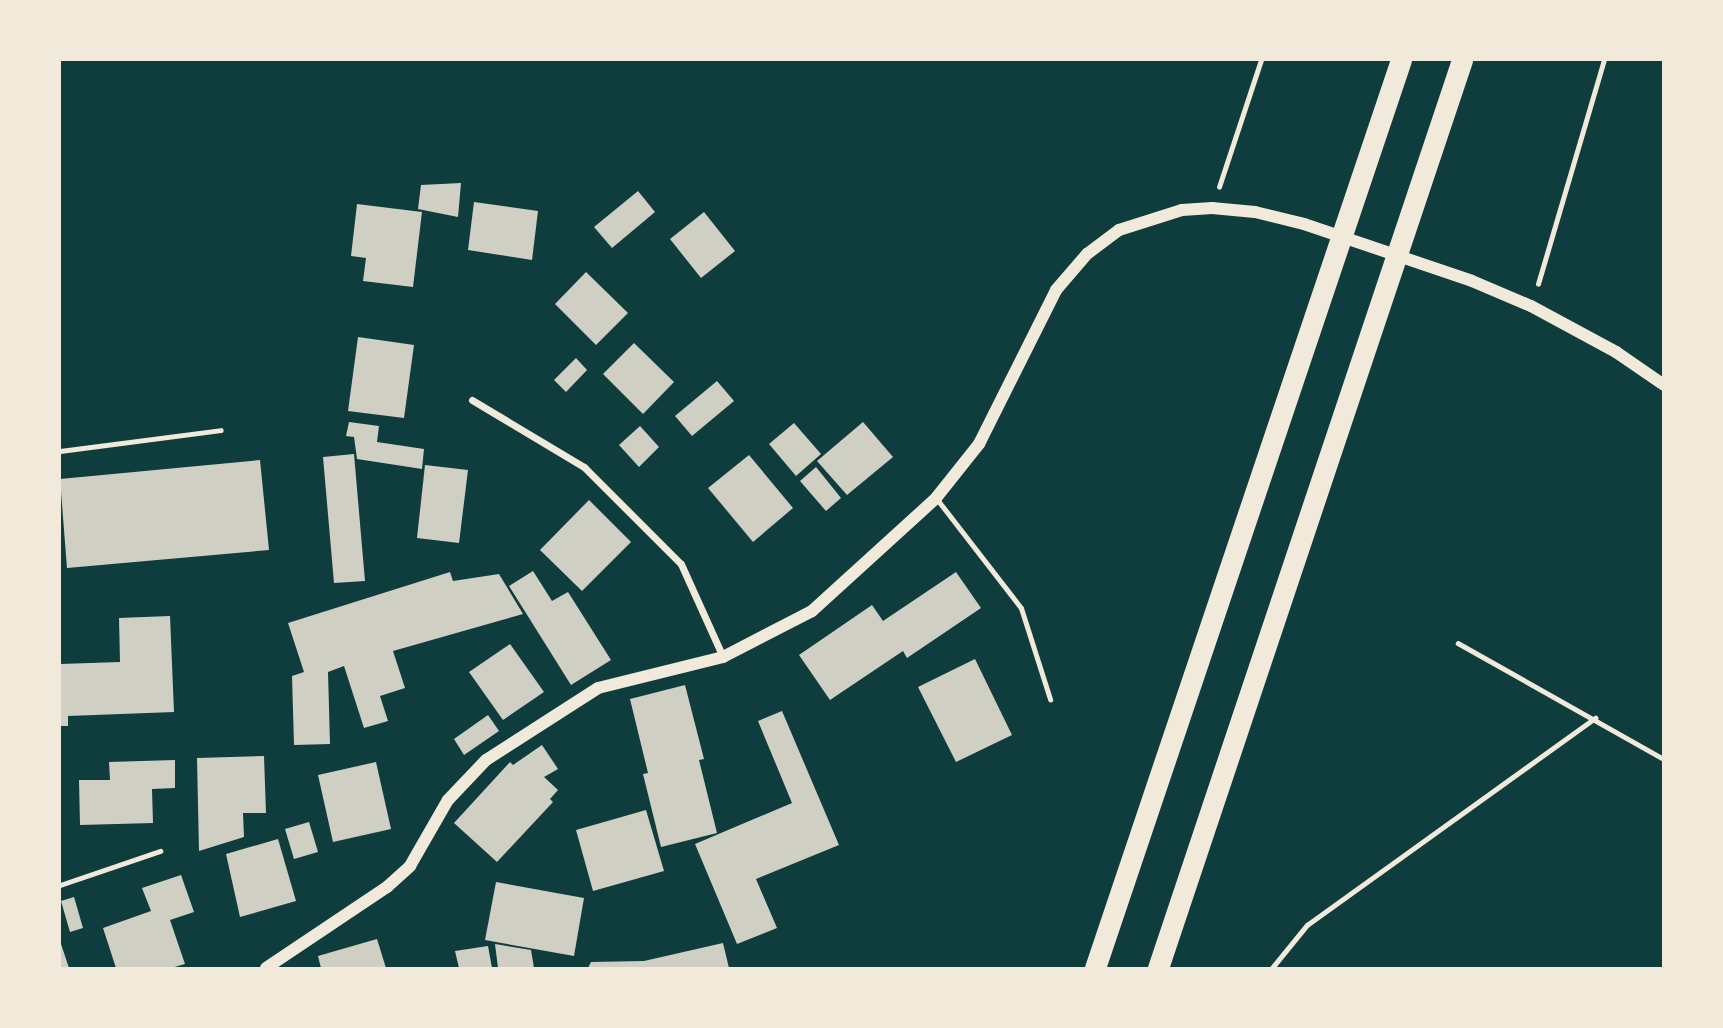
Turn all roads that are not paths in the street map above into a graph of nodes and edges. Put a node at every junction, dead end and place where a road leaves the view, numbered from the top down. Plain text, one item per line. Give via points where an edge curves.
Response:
1 (1401, 60) edge
2 (1462, 60) edge
3 (1664, 385) edge
4 (472, 400) dead end
5 (221, 430) dead end
6 (60, 451) edge
7 (936, 498) junction
8 (723, 657) junction
9 (1050, 699) dead end
10 (160, 851) dead end
11 (60, 886) edge
12 (266, 968) edge
13 (1095, 968) edge
14 (1158, 968) edge

1 - 13 highway
2 - 14 highway
3 - 7 street via 1616,352 1531,306 1472,281 1304,224 1255,212 1182,209 1119,230 1087,254 1056,290 979,444
4 - 8 street via 584,467 681,564
5 - 6 lane
7 - 8 street via 812,611
7 - 9 lane via 1020,608
8 - 12 street via 598,688 486,760 448,800 410,866 387,887
10 - 11 lane

